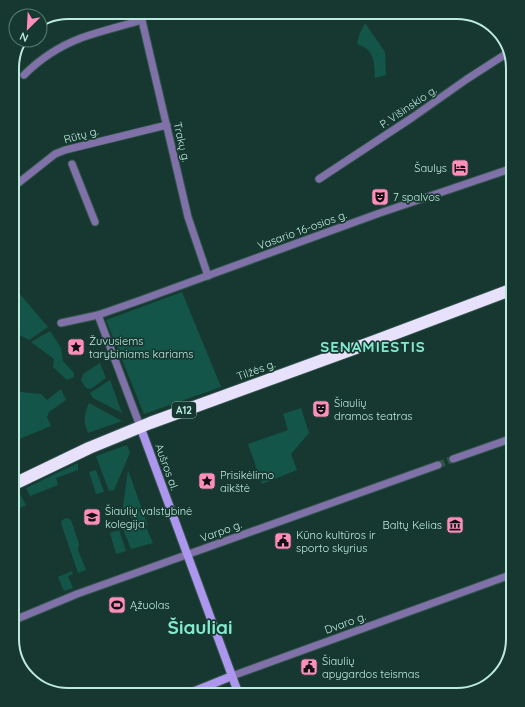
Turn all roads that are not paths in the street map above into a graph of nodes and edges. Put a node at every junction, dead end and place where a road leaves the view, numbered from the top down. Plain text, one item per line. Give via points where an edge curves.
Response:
1 (142, 20) joint
2 (504, 55) edge
3 (24, 74) dead end
4 (167, 124) junction
5 (72, 164) dead end
6 (506, 170) edge
7 (319, 179) dead end
8 (19, 182) edge
9 (95, 222) dead end
10 (208, 276) junction
11 (506, 292) edge
12 (98, 315) junction
13 (61, 323) dead end
14 (140, 426) junction
15 (506, 440) edge
16 (453, 459) tunnel mouth
17 (438, 465) tunnel mouth
18 (19, 482) edge
19 (187, 555) junction
20 (506, 577) edge
21 (19, 618) edge
22 (232, 676) junction
23 (202, 688) edge
24 (236, 688) edge

1 - 3 street via 80,39 44,58
1 - 4 street, Trakų g.
2 - 7 street, P. Višinskio g.
4 - 8 street, Rūtų g. via 65,150 55,154
4 - 10 street, Trakų g. via 188,217
5 - 9 street
6 - 10 street, Vasario 16-osios g.
10 - 12 street, Vasario 16-osios g.
11 - 14 highway, Tilžės g. / A12
12 - 13 street, Vasario 16-osios g.
12 - 14 street, Aušros al.
14 - 18 highway, Tilžės g. / A12
14 - 19 main road, Aušros al.
15 - 16 street
17 - 19 street, Varpo g.
19 - 21 street, Varpo g. via 77,594
19 - 22 main road, Aušros al.
20 - 22 street, Dvaro g.
22 - 23 main road, Dvaro g.
22 - 24 main road, Aušros al.

